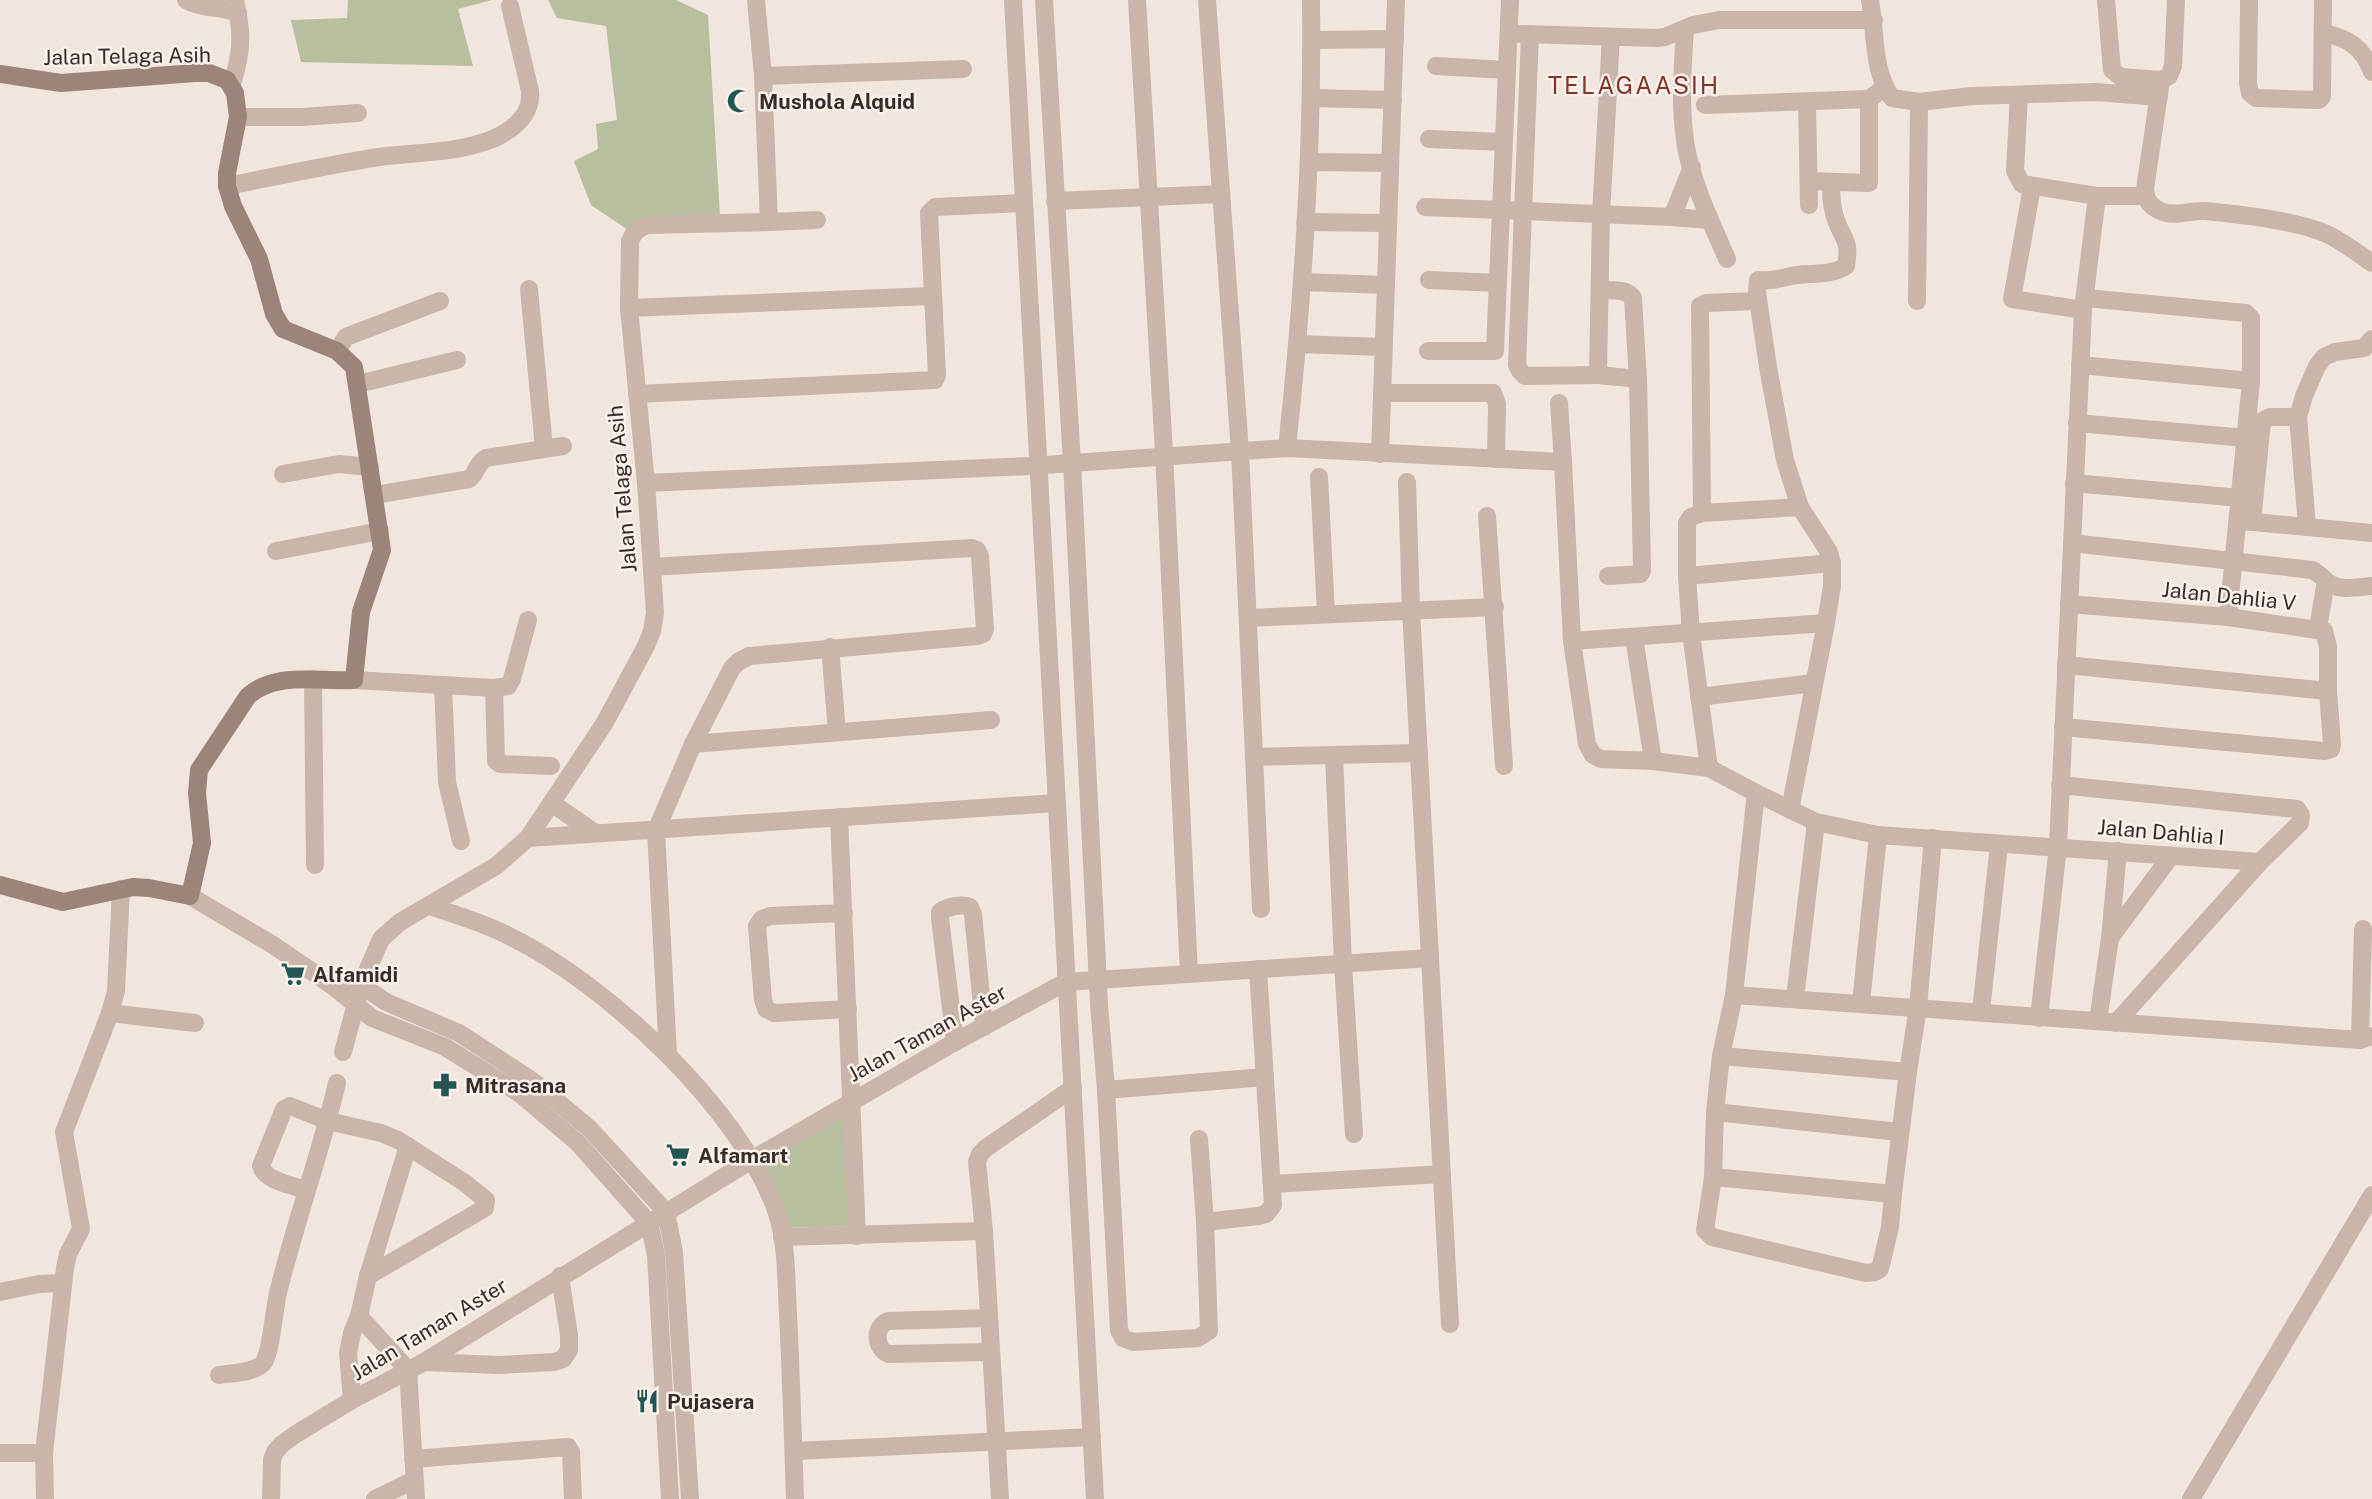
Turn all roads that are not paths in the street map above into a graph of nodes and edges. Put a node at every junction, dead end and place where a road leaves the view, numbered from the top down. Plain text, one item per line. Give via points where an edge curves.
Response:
1 (186, 0) edge
2 (756, 0) edge
3 (1013, 0) edge
4 (1044, 0) edge
5 (1137, 0) edge
6 (1207, 0) edge
7 (1311, 0) edge
8 (1396, 0) edge
9 (1510, 0) edge
10 (1870, 0) edge
11 (2106, 0) edge
12 (2176, 0) edge
13 (2249, 0) edge
14 (2323, 0) edge
15 (510, 6) dead end
16 (236, 7) edge
17 (1874, 20) junction
18 (1685, 29) junction
19 (1508, 33) junction
20 (2323, 33) junction
21 (1530, 34) junction
22 (1611, 37) junction
23 (1395, 39) junction
24 (1312, 40) junction
25 (1436, 66) dead end
26 (962, 69) dead end
27 (1507, 69) junction
28 (2372, 72) edge
29 (0, 74) edge
30 (763, 76) junction
31 (232, 85) junction
32 (1884, 88) junction
33 (2160, 89) junction
34 (2019, 95) junction
35 (1311, 98) junction
36 (1869, 99) junction
37 (1392, 100) junction
38 (1807, 102) junction
39 (1919, 102) junction
40 (1705, 105) dead end
41 (358, 113) dead end
42 (238, 117) junction
43 (1429, 139) dead end
44 (1504, 142) junction
45 (1308, 162) junction
46 (1390, 163) junction
47 (1692, 167) junction
48 (1809, 181) junction
49 (1831, 182) junction
50 (227, 186) junction
51 (2032, 187) junction
52 (1221, 194) junction
53 (2097, 196) junction
54 (2145, 196) junction
55 (1149, 197) junction
56 (1055, 201) junction
57 (1023, 203) junction
58 (1809, 205) dead end
59 (1425, 207) dead end
60 (1501, 210) junction
61 (1522, 211) junction
62 (1601, 214) junction
63 (1672, 217) junction
64 (817, 220) dead end
65 (1710, 220) junction
66 (769, 222) junction
67 (1305, 222) junction
68 (1388, 223) junction
69 (1727, 259) dead end
70 (2372, 263) edge
71 (2372, 269) edge
72 (1429, 280) dead end
73 (1302, 282) junction
74 (1498, 283) junction
75 (1386, 285) junction
76 (529, 289) dead end
77 (1601, 290) junction
78 (932, 296) junction
79 (1917, 300) dead end
80 (440, 301) dead end
81 (1758, 302) junction
82 (2084, 304) junction
83 (629, 309) junction
84 (2372, 339) edge
85 (1298, 344) junction
86 (1383, 347) junction
87 (337, 351) junction
88 (1428, 351) dead end
89 (457, 360) dead end
90 (2080, 365) junction
91 (1598, 375) junction
92 (1638, 379) junction
93 (2251, 381) junction
94 (358, 384) junction
95 (1382, 393) junction
96 (637, 394) junction
97 (1559, 403) dead end
98 (2298, 417) junction
99 (2077, 423) junction
100 (2246, 438) junction
101 (563, 446) dead end
102 (544, 448) junction
103 (1287, 448) junction
104 (1240, 451) junction
105 (1380, 454) junction
106 (1164, 457) junction
107 (1496, 458) junction
108 (1072, 463) junction
109 (1563, 463) junction
110 (1039, 465) junction
111 (370, 467) junction
112 (283, 474) dead end
113 (1319, 477) dead end
114 (1407, 482) dead end
115 (2074, 483) junction
116 (646, 484) junction
117 (374, 495) junction
118 (2240, 498) junction
119 (1800, 507) junction
120 (1702, 513) junction
121 (1487, 516) dead end
122 (2245, 521) junction
123 (2307, 527) junction
124 (380, 531) junction
125 (2372, 533) edge
126 (2072, 543) junction
127 (276, 551) dead end
128 (2234, 560) junction
129 (1832, 563) junction
130 (652, 567) junction
131 (1608, 576) dead end
132 (1687, 576) junction
133 (2326, 581) junction
134 (2372, 586) edge
135 (2069, 604) junction
136 (1495, 607) junction
137 (1411, 610) junction
138 (1326, 614) junction
139 (2228, 617) junction
140 (1248, 618) junction
141 (528, 620) dead end
142 (1826, 623) junction
143 (2318, 628) junction
144 (1691, 633) junction
145 (1634, 637) junction
146 (1572, 641) junction
147 (830, 647) junction
148 (2066, 665) junction
149 (313, 679) junction
150 (354, 680) junction
151 (1814, 683) junction
152 (443, 685) junction
153 (494, 688) junction
154 (2328, 691) junction
155 (1699, 697) junction
156 (991, 720) dead end
157 (2063, 727) junction
158 (837, 732) junction
159 (694, 744) junction
160 (1419, 753) junction
161 (1334, 755) junction
162 (1254, 757) junction
163 (1653, 761) junction
164 (551, 766) dead end
165 (1504, 766) dead end
166 (1709, 768) junction
167 (2060, 785) junction
168 (1756, 793) junction
169 (1056, 803) junction
170 (553, 804) junction
171 (1790, 810) junction
172 (839, 817) junction
173 (1816, 822) junction
174 (656, 831) junction
175 (594, 833) junction
176 (1878, 835) junction
177 (528, 838) junction
178 (1933, 838) junction
179 (461, 841) dead end
180 (1999, 845) junction
181 (2058, 846) junction
182 (2118, 851) junction
183 (2171, 856) junction
184 (2260, 862) junction
185 (315, 865) dead end
186 (0, 885) edge
187 (121, 889) junction
188 (190, 897) junction
189 (430, 906) junction
190 (1261, 909) dead end
191 (844, 913) junction
192 (2363, 929) dead end
193 (2110, 938) junction
194 (1430, 958) junction
195 (1343, 964) junction
196 (1258, 969) junction
197 (1189, 973) junction
198 (1098, 979) junction
199 (1066, 982) junction
200 (361, 985) junction
201 (333, 986) junction
202 (1734, 995) junction
203 (1795, 998) junction
204 (1861, 1003) junction
205 (356, 1007) junction
206 (1918, 1007) junction
207 (848, 1009) junction
208 (1981, 1011) junction
209 (110, 1013) junction
210 (2039, 1018) junction
211 (2107, 1022) junction
212 (195, 1023) dead end
213 (984, 1027) junction
214 (2366, 1038) edge
215 (955, 1042) junction
216 (343, 1052) dead end
217 (668, 1054) junction
218 (1721, 1056) junction
219 (1908, 1072) junction
220 (1265, 1077) junction
221 (337, 1083) dead end
222 (1073, 1088) junction
223 (1106, 1090) junction
224 (853, 1101) junction
225 (1715, 1112) junction
226 (328, 1121) junction
227 (1899, 1132) junction
228 (1354, 1133) dead end
229 (1199, 1139) dead end
230 (408, 1146) junction
231 (753, 1159) junction
232 (1442, 1174) junction
233 (1713, 1177) junction
234 (1273, 1184) junction
235 (306, 1190) junction
236 (1893, 1194) junction
237 (2372, 1195) edge
238 (666, 1212) junction
239 (1205, 1222) junction
240 (649, 1223) junction
241 (984, 1231) junction
242 (857, 1236) junction
243 (782, 1237) junction
244 (368, 1276) junction
245 (560, 1276) junction
246 (63, 1283) junction
247 (0, 1292) edge
248 (359, 1316) junction
249 (989, 1318) junction
250 (1450, 1324) dead end
251 (990, 1352) junction
252 (416, 1366) junction
253 (219, 1375) dead end
254 (352, 1400) junction
255 (1092, 1437) junction
256 (996, 1441) junction
257 (794, 1451) junction
258 (0, 1453) edge
259 (44, 1453) junction
260 (413, 1459) junction
261 (414, 1480) junction
262 (45, 1499) edge
263 (271, 1499) edge
264 (375, 1499) edge
265 (416, 1499) edge
266 (573, 1499) edge
267 (670, 1499) edge
268 (690, 1499) edge
269 (795, 1499) edge
270 (1000, 1499) edge
271 (1095, 1499) edge
272 (2191, 1499) edge

1 - 16 street
2 - 30 street
3 - 57 street
4 - 56 street
5 - 55 street
6 - 52 street
7 - 24 street
8 - 23 street
9 - 19 street
10 - 17 street
11 - 33 street via 2112,70
12 - 33 street via 2173,66
13 - 20 street via 2248,87 2253,97 2321,99
14 - 20 street
15 - 50 street via 531,104 509,130 463,147
16 - 31 street via 241,44
17 - 18 street via 1719,20
17 - 32 street
18 - 22 street via 1657,38
18 - 47 street via 1682,104
19 - 21 street
19 - 27 street
20 - 28 street via 2350,41
21 - 22 street
21 - 61 street
22 - 62 street
23 - 24 street
23 - 37 street
24 - 35 street
25 - 27 street
26 - 30 street
27 - 44 street
29 - 31 street, Jalan Telaga Asih via 61,83 195,73 221,76
30 - 66 street
31 - 42 street, Jalan Telaga Asih
32 - 36 street
32 - 39 street via 1892,98
33 - 34 street
33 - 54 street
34 - 39 street
34 - 51 street via 2015,171 2022,184
35 - 37 street
35 - 45 street
36 - 38 street
36 - 49 street via 1869,183
37 - 46 street
38 - 40 street
38 - 48 street
39 - 79 street
41 - 42 street
42 - 50 street, Jalan Telaga Asih
43 - 44 street
44 - 60 street
45 - 46 street
45 - 67 street
46 - 68 street
47 - 63 street
47 - 65 street
48 - 49 street
48 - 58 street
49 - 81 street via 1835,219 1846,237 1846,266 1827,274 1758,280
50 - 87 street, Jalan Telaga Asih via 259,259 278,323 290,333
51 - 53 street
51 - 82 street via 2012,299
52 - 55 street
52 - 104 street
53 - 54 street
53 - 82 street
54 - 70 street via 2152,207 2168,214 2224,212 2311,229
55 - 56 street
55 - 106 street
56 - 108 street
57 - 78 street via 930,210
57 - 110 street
59 - 60 street
60 - 61 street
60 - 74 street
61 - 62 street
61 - 91 street via 1518,368 1525,376
62 - 63 street
62 - 77 street
63 - 65 street
64 - 66 street
65 - 69 street
66 - 83 street, Jalan Telaga Asih via 640,227 630,241
67 - 68 street
67 - 73 street
68 - 75 street
70 - 71 street
72 - 74 street
73 - 75 street
73 - 85 street
74 - 88 street via 1495,352
75 - 86 street
76 - 102 street
77 - 91 street
77 - 92 street via 1628,292 1633,299
78 - 83 street
78 - 96 street via 935,380
80 - 87 street via 346,337
81 - 119 street via 1785,460
81 - 120 street via 1700,306
82 - 90 street
82 - 93 street via 2246,313 2252,322
83 - 96 street, Jalan Telaga Asih
84 - 98 street via 2364,348 2324,357
85 - 86 street
85 - 103 street
86 - 95 street
87 - 94 street via 351,362
89 - 94 street
90 - 93 street
90 - 99 street
91 - 92 street
92 - 131 street via 1642,571
93 - 100 street
94 - 111 street
95 - 105 street
95 - 107 street via 1493,393
96 - 116 street, Jalan Telaga Asih
97 - 109 street
98 - 122 street via 2262,421
98 - 123 street
99 - 100 street
99 - 115 street
100 - 118 street
101 - 102 street
102 - 117 street via 486,458 469,479
103 - 104 street
103 - 105 street
104 - 106 street
104 - 140 street
105 - 107 street
106 - 108 street
106 - 197 street
107 - 109 street
108 - 110 street
108 - 198 street
109 - 146 street
110 - 116 street
110 - 169 street
111 - 112 street via 339,464
111 - 117 street
113 - 138 street
114 - 137 street
115 - 118 street
115 - 126 street
116 - 130 street, Jalan Telaga Asih
117 - 124 street
118 - 122 street
119 - 120 street
119 - 129 street
120 - 132 street via 1687,523
121 - 136 street
122 - 123 street
122 - 128 street
123 - 125 street
124 - 127 street
124 - 150 street via 382,550 361,612
126 - 128 street
126 - 135 street
128 - 133 street via 2312,570
128 - 139 street
129 - 132 street
129 - 142 street
130 - 147 street via 978,550 983,634
130 - 170 street, Jalan Telaga Asih via 654,613 646,646
132 - 144 street
133 - 134 street via 2342,588
133 - 143 street
135 - 139 street, Jalan Dahlia V
135 - 148 street
136 - 137 street
136 - 165 street
137 - 138 street
137 - 160 street
138 - 140 street
139 - 143 street, Jalan Dahlia V
140 - 162 street
141 - 153 street via 512,679 508,685
142 - 144 street
142 - 151 street
143 - 154 street, Jalan Dahlia V via 2328,638
144 - 145 street
144 - 155 street
145 - 146 street
145 - 163 street
146 - 163 street via 1590,751 1601,759
147 - 158 street
147 - 159 street via 750,656 738,662
148 - 154 street
148 - 157 street
149 - 150 street
149 - 185 street
149 - 188 street via 281,681 254,690 205,758 196,780 202,843
150 - 152 street
151 - 155 street
151 - 171 street
152 - 153 street
152 - 179 street via 447,782
153 - 164 street via 496,761
154 - 157 street, Jalan Dahlia V via 2332,744 2326,751
155 - 166 street
156 - 158 street
157 - 167 street
158 - 159 street
159 - 174 street
160 - 161 street
160 - 194 street
161 - 162 street
161 - 195 street
162 - 190 street
163 - 166 street
166 - 168 street, Jalan Dahlia I
167 - 181 street
167 - 184 street via 2300,810 2300,823
168 - 171 street, Jalan Dahlia I
168 - 202 street
169 - 172 street
169 - 199 street
170 - 175 street
170 - 177 street, Jalan Telaga Asih
171 - 173 street, Jalan Dahlia I
172 - 174 street
172 - 191 street
173 - 176 street, Jalan Dahlia I
173 - 203 street
174 - 175 street
174 - 217 street
175 - 177 street
176 - 178 street, Jalan Dahlia I
176 - 204 street
177 - 189 street, Jalan Telaga Asih via 496,866
178 - 180 street, Jalan Dahlia I
178 - 206 street
180 - 181 street, Jalan Dahlia I
180 - 208 street
181 - 182 street, Jalan Dahlia I
181 - 210 street
182 - 183 street, Jalan Dahlia I
182 - 193 street
183 - 184 street, Jalan Dahlia I
183 - 193 street
184 - 211 street
186 - 187 street via 63,902
187 - 188 street via 149,888
187 - 209 street via 118,967
188 - 201 street
189 - 200 street, Jalan Telaga Asih via 381,939
189 - 217 street via 510,936 545,957 583,982
191 - 207 street
191 - 207 street via 770,916 757,926 766,1009 774,1013
192 - 214 street
193 - 211 street
194 - 195 street
194 - 232 street
195 - 196 street
195 - 228 street
196 - 197 street
196 - 220 street
197 - 198 street
198 - 199 street
198 - 223 street
199 - 213 street, Jalan Taman Aster
199 - 222 street
200 - 201 street
200 - 205 street, Jalan Telaga Asih
200 - 238 street via 386,1002 458,1033 531,1080 590,1129
201 - 205 street
202 - 203 street
202 - 218 street
203 - 204 street
204 - 206 street
205 - 216 street, Jalan Telaga Asih
205 - 240 street via 445,1047 519,1093 579,1143
206 - 208 street
206 - 219 street
207 - 224 street
208 - 210 street
209 - 212 street
209 - 246 street via 64,1132 81,1229 68,1254
210 - 211 street
211 - 214 street
213 - 215 street, Jalan Taman Aster
213 - 215 street via 972,914 964,905 945,908 940,918
215 - 224 street, Jalan Taman Aster
217 - 231 street
218 - 219 street
218 - 225 street
219 - 227 street
220 - 223 street
220 - 234 street
221 - 226 street
222 - 241 street via 980,1154
222 - 255 street
223 - 239 street via 1123,1338 1133,1342 1198,1338 1209,1331
224 - 231 street, Jalan Taman Aster
224 - 242 street
225 - 227 street
225 - 233 street
226 - 230 street via 381,1133
226 - 235 street
226 - 235 street via 286,1107 263,1156 261,1171 267,1176
227 - 236 street
229 - 239 street
230 - 244 street
230 - 244 street via 478,1192 486,1200 485,1208
231 - 238 street, Jalan Taman Aster
231 - 243 street via 778,1214
232 - 234 street
232 - 250 street
233 - 236 street
233 - 236 street via 1705,1230 1709,1235 1866,1273 1880,1269
234 - 239 street via 1273,1205 1266,1214
235 - 253 street via 278,1291 266,1357 258,1367
237 - 272 street
238 - 240 street, Jalan Taman Aster
238 - 268 street via 674,1252
240 - 245 street, Jalan Taman Aster
240 - 267 street via 656,1255
241 - 242 street
241 - 249 street
242 - 243 street
243 - 257 street
244 - 248 street
245 - 252 street, Jalan Taman Aster
245 - 252 street via 569,1335 569,1350 563,1359
246 - 247 street
246 - 259 street
248 - 252 street
248 - 254 street via 348,1353
249 - 251 street
249 - 251 street via 888,1321 878,1329 879,1346 889,1354
251 - 256 street
252 - 254 street, Jalan Taman Aster
252 - 260 street
254 - 263 street, Jalan Taman Aster via 282,1444 272,1460
255 - 256 street
255 - 271 street
256 - 257 street
256 - 270 street
257 - 269 street
258 - 259 street
259 - 262 street
260 - 261 street
260 - 266 street via 568,1447
261 - 264 street
261 - 265 street

